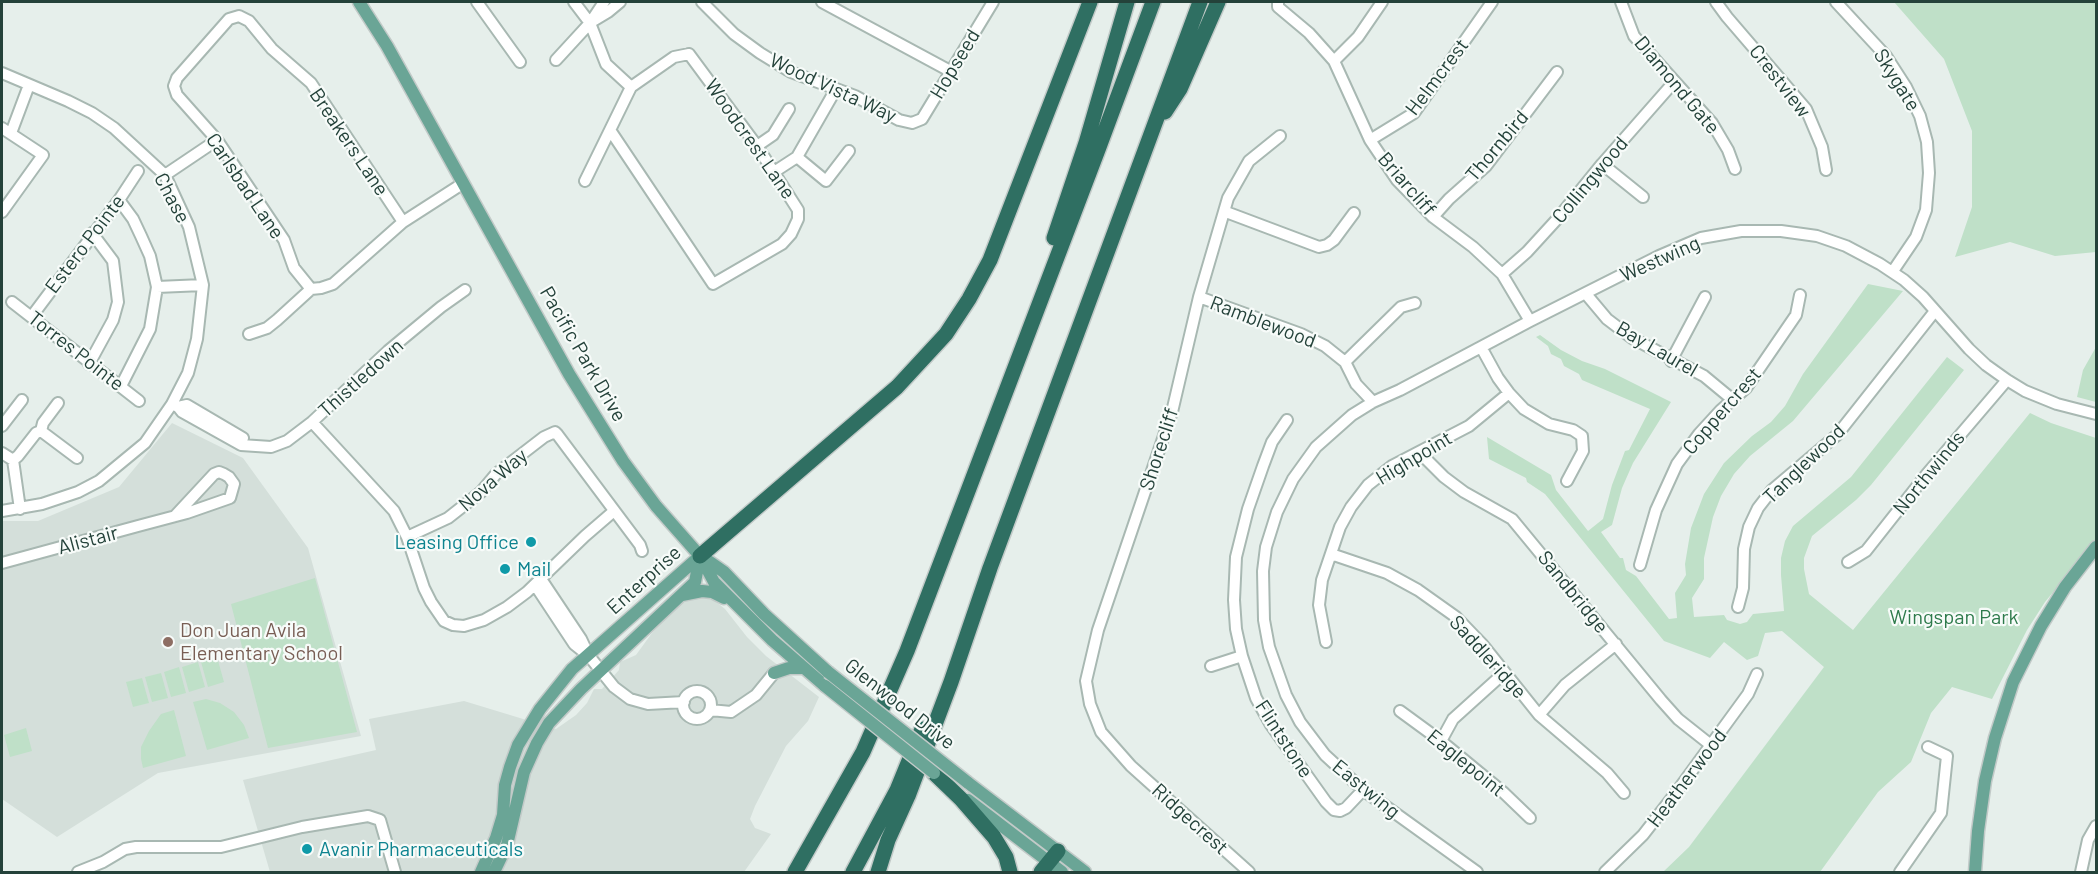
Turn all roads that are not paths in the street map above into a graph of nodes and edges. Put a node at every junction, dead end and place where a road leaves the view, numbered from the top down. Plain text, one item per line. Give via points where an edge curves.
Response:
1 (359, 2) edge
2 (574, 2) edge
3 (604, 2) edge
4 (620, 2) edge
5 (702, 2) edge
6 (822, 2) edge
7 (993, 2) edge
8 (1090, 2) edge
9 (1127, 2) edge
10 (1153, 2) edge
11 (1200, 2) edge
12 (1218, 2) edge
13 (1382, 2) edge
14 (1492, 2) edge
15 (1621, 2) edge
16 (1716, 2) edge
17 (1836, 2) edge
18 (481, 3) edge
19 (1278, 4) edge
20 (590, 23) junction
21 (556, 60) dead end
22 (1334, 61) junction
23 (520, 62) dead end
24 (950, 71) junction
25 (1557, 72) dead end
26 (2, 73) edge
27 (1674, 82) junction
28 (29, 85) junction
29 (174, 86) joint
30 (631, 87) junction
31 (836, 89) junction
32 (789, 109) dead end
33 (912, 123) joint
34 (610, 130) junction
35 (6, 131) edge
36 (1280, 136) dead end
37 (1148, 137) junction
38 (217, 140) junction
39 (1370, 140) junction
40 (757, 146) junction
41 (849, 151) dead end
42 (797, 157) junction
43 (1602, 164) junction
44 (1735, 169) dead end
45 (1826, 170) dead end
46 (138, 171) dead end
47 (774, 172) junction
48 (165, 175) junction
49 (585, 181) dead end
50 (462, 184) junction
51 (1643, 197) dead end
52 (119, 200) junction
53 (2, 212) edge
54 (1226, 212) junction
55 (1354, 213) dead end
56 (1433, 217) junction
57 (403, 222) junction
58 (92, 233) junction
59 (1893, 271) junction
60 (1502, 274) junction
61 (203, 285) junction
62 (157, 287) junction
63 (311, 289) junction
64 (465, 290) dead end
65 (1586, 294) junction
66 (1800, 296) dead end
67 (1199, 297) junction
68 (1705, 297) dead end
69 (12, 302) dead end
70 (1415, 303) dead end
71 (1935, 311) junction
72 (32, 316) junction
73 (1530, 321) junction
74 (249, 334) dead end
75 (1481, 347) junction
76 (1671, 361) junction
77 (1345, 362) junction
78 (89, 364) junction
79 (2007, 380) junction
80 (121, 386) junction
81 (1509, 393) junction
82 (1733, 399) junction
83 (22, 400) dead end
84 (139, 401) dead end
85 (1373, 402) junction
86 (58, 403) dead end
87 (175, 405) junction
88 (2097, 414) edge
89 (1287, 420) dead end
90 (312, 422) junction
91 (2, 426) edge
92 (41, 431) junction
93 (2, 453) edge
94 (1420, 453) junction
95 (981, 457) junction
96 (77, 459) dead end
97 (13, 460) junction
98 (1567, 481) dead end
99 (20, 509) junction
100 (2, 511) edge
101 (615, 511) junction
102 (175, 516) junction
103 (407, 537) junction
104 (2097, 547) edge
105 (642, 551) dead end
106 (1330, 554) junction
107 (700, 556) junction
108 (1848, 562) dead end
109 (2, 563) edge
110 (1641, 565) dead end
111 (990, 568) junction
112 (538, 582) junction
113 (682, 595) junction
114 (730, 601) junction
115 (1738, 607) dead end
116 (1326, 642) dead end
117 (1616, 644) junction
118 (779, 646) junction
119 (589, 656) junction
120 (1242, 656) junction
121 (1211, 666) dead end
122 (804, 668) junction
123 (600, 671) junction
124 (774, 673) junction
125 (1504, 673) junction
126 (1757, 675) dead end
127 (825, 686) joint
128 (684, 702) junction
129 (710, 707) junction
130 (1400, 711) dead end
131 (1539, 715) junction
132 (1441, 741) junction
133 (1712, 746) junction
134 (1928, 747) dead end
135 (1131, 766) joint
136 (934, 773) joint
137 (1363, 790) junction
138 (1624, 793) dead end
139 (962, 797) junction
140 (1530, 818) dead end
141 (2097, 826) edge
142 (1050, 862) edge
143 (396, 871) edge
144 (78, 873) edge
145 (481, 873) edge
146 (494, 873) edge
147 (795, 873) edge
148 (854, 873) edge
149 (878, 873) edge
150 (1010, 873) edge
151 (1062, 873) edge
152 (1085, 873) edge
153 (1249, 873) edge
154 (1477, 873) edge
155 (1605, 873) edge
156 (1900, 873) edge
157 (1976, 873) edge
158 (2081, 873) edge

1 - 50 main road, Pacific Park Drive
2 - 20 street
3 - 20 street
4 - 20 street
5 - 31 street, Wood Vista Way via 759,53 791,72
6 - 24 street
7 - 24 street, Hopseed
8 - 107 highway via 990,260 946,334 897,387
9 - 95 highway via 1086,144
10 - 95 highway
11 - 37 highway
12 - 37 highway via 1180,89
13 - 22 street via 1358,37
14 - 39 street, Helmcrest via 1414,113
15 - 27 street, Diamond Gate via 1634,36
16 - 45 street, Crestview via 1806,109 1822,147
17 - 59 street, Skygate via 1886,56 1920,116 1927,142 1926,210 1917,237
18 - 23 street
19 - 22 street, Briarcliff
20 - 21 street
20 - 30 street via 606,64
22 - 39 street, Briarcliff
24 - 33 street, Hopseed via 922,119
25 - 56 street, Thornbird via 1485,166
26 - 28 street, Chase
27 - 43 street, Collingwood
27 - 44 street, Diamond Gate via 1712,123
28 - 35 street
28 - 48 street, Chase via 68,101 114,128
29 - 38 street, Carlsbad Lane via 177,95
29 - 57 street, Breakers Lane via 229,19 239,16 249,21 272,49 311,83
30 - 34 street, Woodcrest Lane
30 - 40 street, Woodcrest Lane via 674,57 689,54
31 - 33 street, Wood Vista Way
31 - 42 street
32 - 40 street via 773,135
34 - 47 street, Woodcrest Lane via 713,284 782,244 791,234 798,210
34 - 49 street, Woodcrest Lane
35 - 53 street via 43,155
36 - 54 street, Shorecliff via 1249,161 1228,198
37 - 111 highway
38 - 48 street
38 - 63 street, Carlsbad Lane via 284,240 294,268
39 - 56 street, Briarcliff via 1397,180
40 - 47 street, Woodcrest Lane
41 - 42 street via 826,181
42 - 47 street
43 - 51 street
43 - 60 street, Collingwood via 1559,218
46 - 52 street, Estero Pointe
48 - 61 street, Chase via 189,227
50 - 57 street
50 - 107 main road, Pacific Park Drive via 569,375 623,461
52 - 58 street, Estero Pointe
52 - 62 street via 133,219 150,256
54 - 55 street via 1319,247 1334,240
54 - 67 street, Shorecliff
56 - 60 street, Briarcliff
57 - 63 street via 333,284
58 - 72 street, Estero Pointe
58 - 78 street via 113,261 118,302 113,321
59 - 65 street, Westwing via 1846,246 1817,236 1741,231 1701,238
59 - 71 street, Westwing
60 - 73 street, Briarcliff
61 - 62 street
61 - 87 street, Chase via 197,339
62 - 80 street via 150,329
63 - 74 street via 272,324
64 - 90 street, Thistledown via 388,351
65 - 73 street, Westwing
65 - 76 street, Bay Laurel via 1607,319
66 - 82 street, Coppercrest via 1796,315 1746,388
67 - 77 street, Ramblewood via 1301,334
67 - 135 street, Shorecliff via 1173,412 1098,630 1086,681 1101,732
68 - 76 street
69 - 72 street, Torres Pointe
70 - 77 street via 1401,307
71 - 79 street, Westwing via 1969,349
71 - 115 street, Tanglewood via 1837,435 1772,490 1758,508 1744,549 1743,588
72 - 78 street, Torres Pointe
73 - 75 street, Westwing
75 - 81 street
75 - 85 street, Westwing
76 - 82 street, Bay Laurel via 1704,376
77 - 85 street, Ramblewood via 1356,384
78 - 80 street, Torres Pointe
79 - 88 street, Westwing via 2057,404
79 - 108 street, Northwinds via 1866,551
80 - 84 street, Torres Pointe
81 - 94 street, Highpoint via 1469,426
81 - 98 street via 1533,416 1582,436 1583,451
82 - 110 street, Coppercrest via 1677,464 1656,510
83 - 91 street
85 - 137 street, Eastwing via 1316,447 1293,479 1277,512 1263,571 1269,647 1286,695 1325,755
86 - 92 street
87 - 90 street, Thistledown via 241,445 249,446 271,447 287,441
87 - 99 street, Chase via 145,443 99,481 58,499
89 - 120 street, Flintstone via 1272,442 1263,466 1236,557 1234,600
90 - 103 street via 394,511
92 - 96 street
92 - 97 street
93 - 97 street
94 - 106 street, Highpoint via 1392,466 1368,485 1340,527
94 - 117 street, Sandbridge via 1457,487 1512,519
95 - 147 highway via 881,712
97 - 99 street
99 - 100 street, Chase
101 - 103 street, Nova Way via 555,432 495,474 481,492 448,518
101 - 105 street, Nova Way
101 - 112 street
102 - 102 street, Alistair via 230,498 234,484 224,474 214,474
102 - 109 street, Alistair
103 - 112 street via 431,602 444,621 453,625 484,620
104 - 157 main road via 2065,587 2013,682 1984,781
106 - 116 street, Highpoint via 1319,605
106 - 125 street, Saddleridge via 1387,573 1439,604 1483,645
107 - 113 main road, Enterprise via 695,582
107 - 114 main road, Pacific Park Drive
107 - 119 main road, Enterprise
107 - 142 main road, Glenwood Drive, bridge via 724,572 828,672 967,782
111 - 148 highway via 897,790
111 - 149 highway
112 - 119 street via 574,644
113 - 114 main road via 712,592
113 - 123 main road, Enterprise
114 - 118 main road, Pacific Park Drive
117 - 131 street via 1565,685
117 - 133 street, Sandbridge via 1677,719
118 - 122 main road, Pacific Park Drive
118 - 124 main road
119 - 123 street
119 - 145 main road, Enterprise via 572,669 540,709 518,746 496,838
120 - 121 street
120 - 137 street, Flintstone via 1256,698 1326,802 1340,811
122 - 124 main road
122 - 127 main road, Pacific Park Drive
123 - 128 street via 630,699 648,704
123 - 146 main road, Enterprise via 549,723 537,743 524,772 507,845
124 - 129 street via 756,695 735,709 731,705
125 - 131 street, Saddleridge
125 - 132 street via 1453,719
126 - 133 street, Heatherwood
127 - 136 main road, Glenwood Drive, bridge
128 - 129 street via 687,696 698,692 705,694
128 - 129 street via 684,710 691,718 703,718
130 - 132 street, Eaglepoint
131 - 138 street, Saddleridge via 1607,773
132 - 140 street, Eaglepoint
133 - 155 street, Heatherwood via 1644,835
134 - 156 street via 1947,756 1941,813
135 - 153 street, Ridgecrest
136 - 139 highway
137 - 154 street, Eastwing
139 - 142 main road, Glenwood Drive
139 - 150 highway via 994,837
141 - 158 street via 2088,840
142 - 151 main road, Glenwood Drive
142 - 152 main road, Glenwood Drive
143 - 144 street via 380,820 368,816 221,847 125,849

